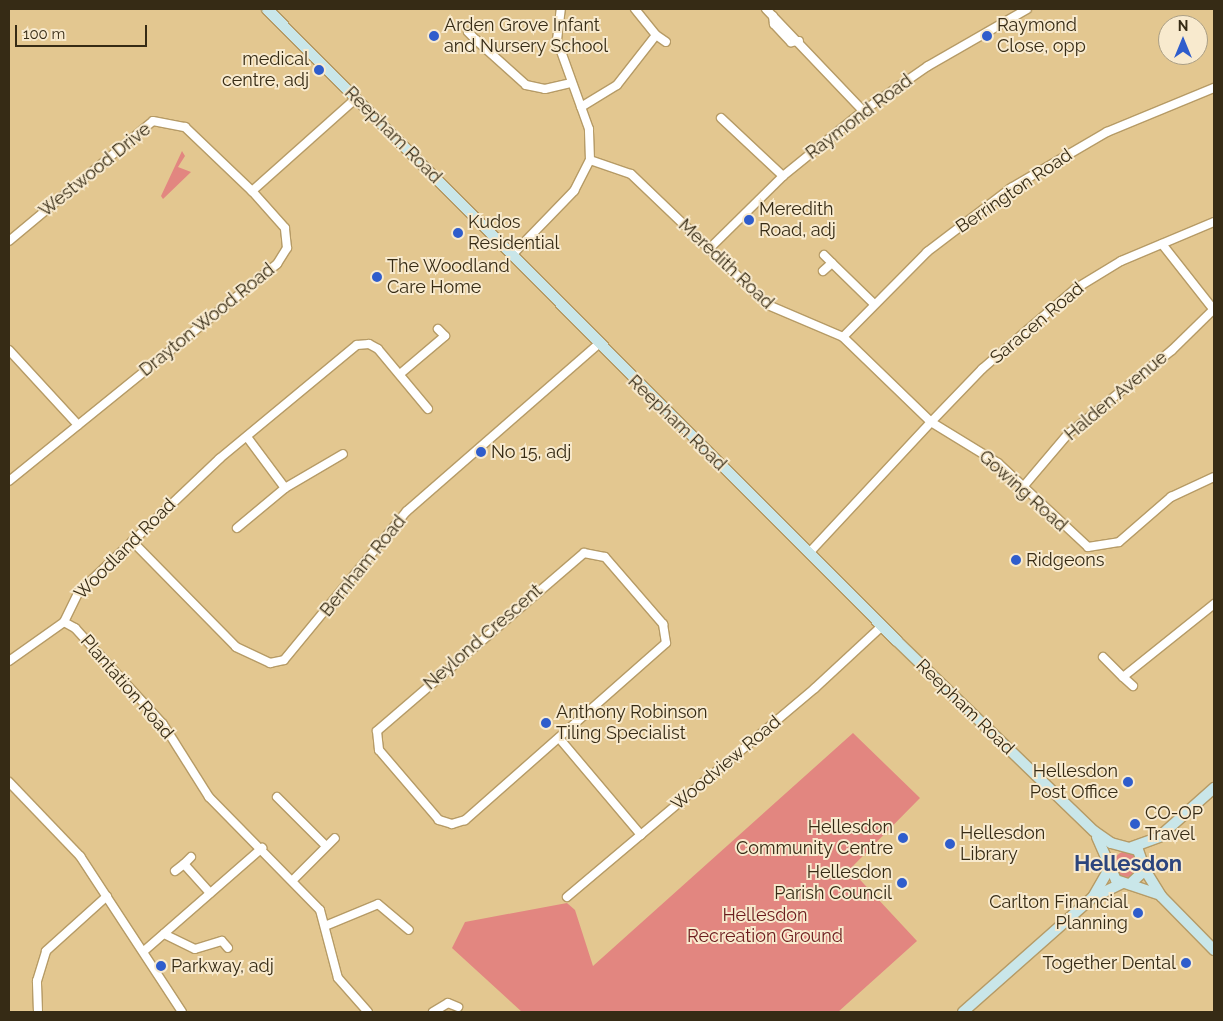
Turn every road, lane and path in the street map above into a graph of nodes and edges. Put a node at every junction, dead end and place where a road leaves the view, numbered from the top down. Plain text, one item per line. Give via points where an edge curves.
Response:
1 (266, 9) edge
2 (561, 9) edge
3 (635, 9) edge
4 (766, 9) edge
5 (1027, 9) edge
6 (468, 32) dead end
7 (656, 35) junction
8 (476, 40) junction
9 (666, 42) dead end
10 (468, 47) dead end
11 (570, 83) junction
12 (1214, 88) edge
13 (354, 100) junction
14 (581, 106) junction
15 (863, 110) junction
16 (721, 118) dead end
17 (590, 160) junction
18 (783, 176) junction
19 (252, 190) junction
20 (1214, 222) edge
21 (9, 241) edge
22 (1162, 244) junction
23 (709, 249) junction
24 (824, 254) dead end
25 (511, 256) junction
26 (832, 263) junction
27 (824, 271) dead end
28 (874, 304) junction
29 (1214, 309) edge
30 (438, 328) dead end
31 (843, 337) junction
32 (597, 345) junction
33 (9, 350) edge
34 (400, 374) junction
35 (428, 409) dead end
36 (931, 422) junction
37 (78, 425) junction
38 (247, 437) junction
39 (343, 454) dead end
40 (1214, 478) edge
41 (9, 481) edge
42 (1023, 487) junction
43 (285, 488) junction
44 (237, 528) dead end
45 (132, 541) junction
46 (809, 553) junction
47 (1214, 604) edge
48 (64, 622) junction
49 (882, 626) junction
50 (1102, 657) dead end
51 (9, 661) edge
52 (1124, 677) junction
53 (1133, 686) dead end
54 (559, 738) junction
55 (9, 782) edge
56 (1214, 788) edge
57 (277, 797) dead end
58 (1094, 831) junction
59 (641, 835) junction
60 (335, 838) dead end
61 (1159, 838) junction
62 (326, 846) junction
63 (1128, 847) junction
64 (262, 848) junction
65 (191, 857) dead end
66 (184, 864) junction
67 (1109, 866) junction
68 (1145, 867) junction
69 (175, 871) dead end
70 (293, 880) junction
71 (1126, 883) junction
72 (210, 894) junction
73 (107, 896) junction
74 (1161, 896) junction
75 (1093, 897) junction
76 (567, 898) dead end
77 (325, 926) junction
78 (409, 930) dead end
79 (164, 934) junction
80 (228, 948) dead end
81 (1214, 950) edge
82 (144, 951) junction
83 (458, 1007) dead end
84 (38, 1012) edge
85 (182, 1012) edge
86 (368, 1012) edge
87 (432, 1012) edge
88 (963, 1012) edge

1 - 13 street, Reepham Road
2 - 11 street via 557,40
3 - 7 street
4 - 15 street via 773,16 774,24 791,42 798,41
5 - 15 street, Raymond Road via 928,66
6 - 8 street
7 - 9 street
7 - 14 street via 617,85
8 - 10 street
8 - 11 street via 526,85 545,89
11 - 14 street
12 - 28 street, Berrington Road via 1107,132 1011,188 927,252
13 - 19 street
13 - 25 street, Reepham Road
14 - 17 street via 589,129
15 - 18 street, Raymond Road
16 - 18 street
17 - 23 street, Meredith Road via 631,174
17 - 25 street via 574,190
18 - 23 street, Raymond Road
19 - 21 street, Westwood Drive via 185,126 153,121
19 - 37 street, Drayton Wood Road via 285,228 287,248 277,264
20 - 22 street, Saracen Road
22 - 29 street
22 - 36 street, Saracen Road via 1121,261 1075,289 982,369
23 - 31 street, Meredith Road via 779,313
24 - 26 street
25 - 32 street, Reepham Road
26 - 27 street
26 - 28 street
28 - 31 street, Berrington Road
29 - 42 street, Halden Avenue via 1172,350 1068,434
30 - 34 street via 445,336
31 - 36 street, Meredith Road
32 - 45 street, Bernham Road via 407,512 284,660 270,664 236,647
32 - 46 street, Reepham Road
33 - 37 street
34 - 35 street, Woodland Road
34 - 38 street, Woodland Road via 378,349 369,344 358,345
36 - 42 street, Gowing Road via 970,444
36 - 46 street
37 - 41 street, Drayton Wood Road
38 - 43 street
38 - 45 street, Woodland Road
39 - 43 street
40 - 42 street, Gowing Road via 1171,497 1119,542 1099,548 1088,547 1072,536
43 - 44 street
45 - 48 street, Woodland Road via 78,593
46 - 49 street, Reepham Road
47 - 52 street
48 - 51 street, Woodland Road
48 - 64 street, Plantation Road via 75,628 163,724 209,797
49 - 58 street, Reepham Road
49 - 59 street, Woodview Road
50 - 52 street
52 - 53 street
54 - 54 street, Neylond Crescent via 464,820 452,824 439,820 379,750 376,738 382,725 576,557 599,554 663,624 666,643
54 - 59 street
55 - 73 street via 80,856
56 - 61 street
57 - 62 street
58 - 63 street, Reepham Road
58 - 67 street, Reepham Road
59 - 76 street, Woodview Road
60 - 62 street
61 - 63 street
61 - 68 street
62 - 70 street
63 - 67 street via 1113,853
63 - 68 street, Reepham Road
64 - 70 street, Plantation Road
64 - 72 street
65 - 66 street
66 - 69 street
66 - 72 street
67 - 71 street, Reepham Road
67 - 75 street
68 - 71 street
68 - 74 street, Reepham Road
70 - 77 street, Plantation Road via 320,910
71 - 74 street, Reepham Road
71 - 75 street
72 - 79 street
73 - 82 street
73 - 84 street via 46,951 38,974
74 - 81 street, Reepham Road
75 - 88 street
77 - 78 street via 378,904
77 - 86 street, Plantation Road via 338,978
79 - 80 street via 195,949 222,941
79 - 82 street
82 - 85 street
83 - 87 street via 447,1000

